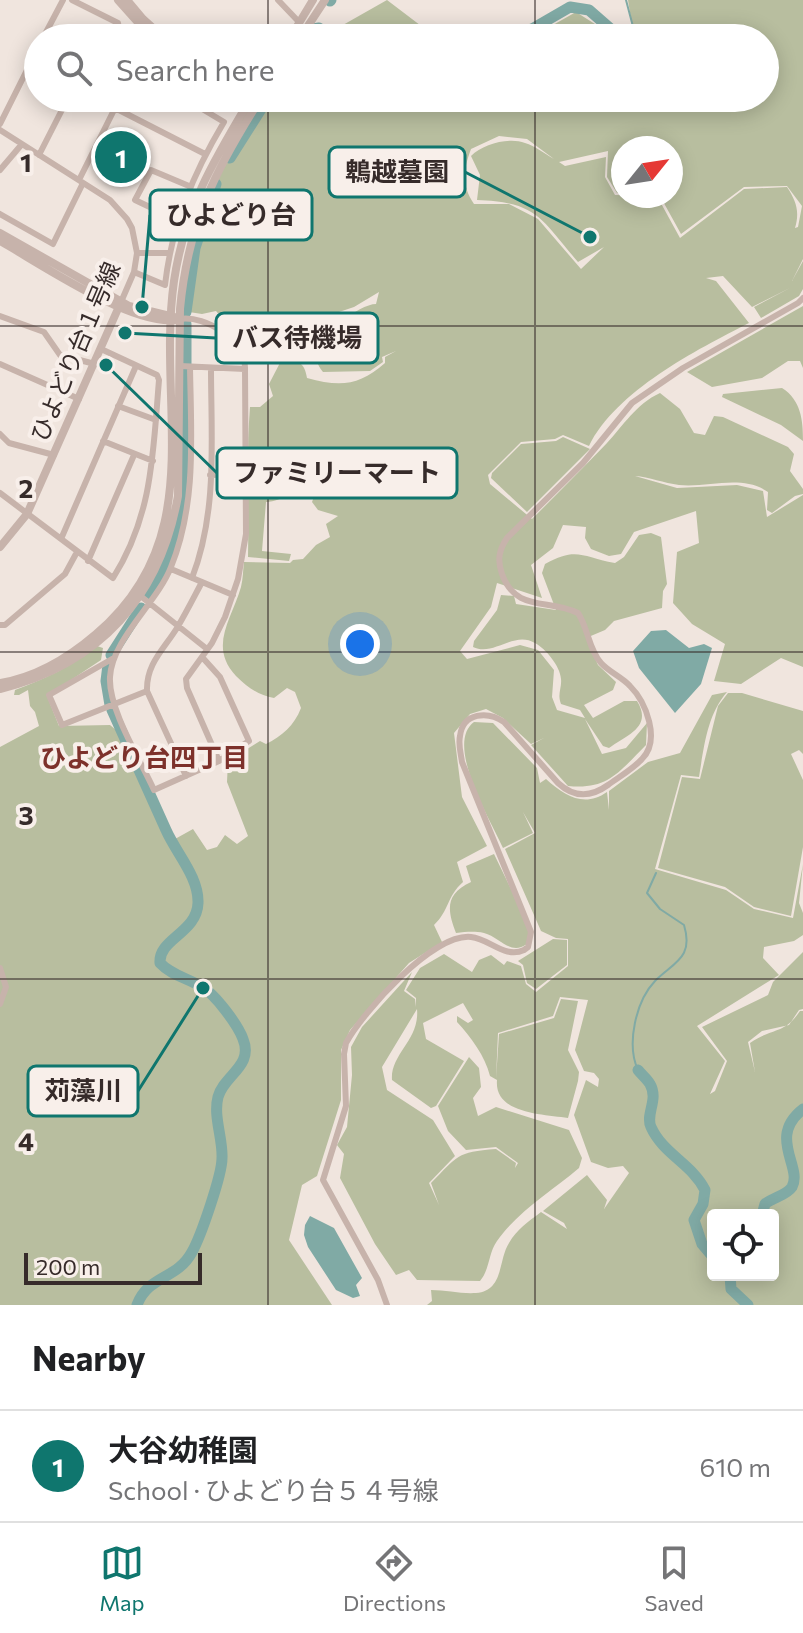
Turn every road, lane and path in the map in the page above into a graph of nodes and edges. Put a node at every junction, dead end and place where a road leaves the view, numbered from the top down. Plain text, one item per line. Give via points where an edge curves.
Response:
1 (63, 0) edge
2 (72, 0) edge
3 (118, 0) edge
4 (127, 0) edge
5 (278, 0) edge
6 (313, 0) edge
7 (325, 0) edge
8 (299, 22) joint
9 (50, 24) edge
10 (118, 24) edge
11 (142, 24) edge
12 (145, 24) edge
13 (309, 24) edge
14 (24, 77) edge
15 (61, 112) edge
16 (113, 112) edge
17 (123, 112) edge
18 (207, 112) edge
19 (245, 112) edge
20 (0, 127) edge
21 (22, 144) junction
22 (205, 154) junction
23 (39, 155) junction
24 (0, 170) edge
25 (81, 182) junction
26 (189, 186) junction
27 (0, 214) edge
28 (177, 220) junction
29 (0, 233) edge
30 (0, 241) edge
31 (137, 253) junction
32 (169, 253) junction
33 (134, 272) junction
34 (803, 298) edge
35 (120, 305) junction
36 (0, 316) edge
37 (174, 318) junction
38 (101, 349) junction
39 (0, 364) edge
40 (95, 364) junction
41 (136, 366) junction
42 (180, 366) junction
43 (190, 367) junction
44 (211, 368) junction
45 (245, 369) junction
46 (79, 399) junction
47 (118, 406) junction
48 (156, 420) junction
49 (0, 434) edge
50 (103, 441) junction
51 (54, 455) junction
52 (134, 455) junction
53 (153, 461) junction
54 (245, 474) junction
55 (210, 475) junction
56 (0, 493) edge
57 (27, 514) junction
58 (61, 539) junction
59 (0, 547) edge
60 (77, 552) junction
61 (88, 561) junction
62 (171, 569) junction
63 (192, 578) junction
64 (202, 582) junction
65 (138, 594) junction
66 (233, 595) junction
67 (149, 604) junction
68 (0, 625) edge
69 (177, 627) junction
70 (207, 649) junction
71 (202, 657) junction
72 (112, 659) junction
73 (0, 683) edge
74 (0, 689) edge
75 (147, 691) junction
76 (116, 706) junction
77 (219, 761) junction
78 (186, 776) junction
79 (0, 968) edge
80 (0, 1004) edge
81 (387, 1305) edge

1 - 9 street
2 - 10 street
3 - 11 street
4 - 12 street
5 - 8 street
6 - 8 street
7 - 13 street
14 - 20 street, ひよどり台１号線
15 - 23 street
16 - 25 street
17 - 22 street
18 - 22 street via 224,122
19 - 37 street via 205,174 186,222 174,280
20 - 21 street, ひよどり台１号線
21 - 23 street, ひよどり台１号線
21 - 24 street
22 - 26 street
23 - 25 street, ひよどり台１号線
25 - 27 street via 53,244
25 - 31 street, ひよどり台１号線 via 121,211 132,228
26 - 28 street
26 - 28 street via 151,170 135,200
28 - 32 street
29 - 35 street
30 - 35 street
31 - 32 street
31 - 33 street, ひよどり台１号線
32 - 33 street via 165,285
33 - 35 street, ひよどり台１号線
34 - 81 street via 632,403 500,549 502,574 515,595 578,613 602,664 640,696 650,740 642,759 603,788 579,794 558,783 497,717 476,715 460,732 462,762 531,939 524,950 514,953 473,937 449,942 408,968 346,1043 346,1106 323,1180
35 - 37 street
35 - 38 street, ひよどり台１号線
36 - 40 street via 44,332 60,355
37 - 42 street
37 - 45 street via 204,321 238,346
37 - 65 street via 171,496 161,540
38 - 40 street, ひよどり台１号線
38 - 41 street
39 - 46 street
40 - 46 street, ひよどり台１号線
41 - 47 street
41 - 48 street via 159,380
42 - 43 street
42 - 65 street via 178,496 167,544
43 - 44 street
43 - 62 street via 189,501
44 - 45 street
44 - 55 street
45 - 54 street
46 - 51 street, ひよどり台１号線
47 - 48 street
47 - 50 street
48 - 53 street
49 - 51 street via 9,443
50 - 52 street
50 - 58 street
51 - 57 street, ひよどり台１号線
52 - 53 street
52 - 61 street
53 - 61 street via 140,524 113,578
54 - 55 street
54 - 66 street via 246,534
55 - 63 street via 207,528
56 - 57 street
57 - 58 street
57 - 59 street, ひよどり台１号線
58 - 60 street
60 - 61 street
60 - 68 street via 65,574
62 - 63 street
62 - 67 street
63 - 64 street
64 - 66 street
64 - 69 street
65 - 67 street
65 - 73 street via 78,649 33,674
65 - 74 street via 113,629 82,655 35,680
66 - 70 street
67 - 69 street
67 - 72 street
69 - 70 street
69 - 75 street via 152,663
70 - 71 street
71 - 77 street via 186,679 187,688
71 - 77 street via 220,677 249,741
72 - 76 street via 110,685
72 - 76 street via 49,695 62,725
75 - 76 street
75 - 78 street
76 - 78 street via 154,790
77 - 78 street
79 - 80 street via 6,987

